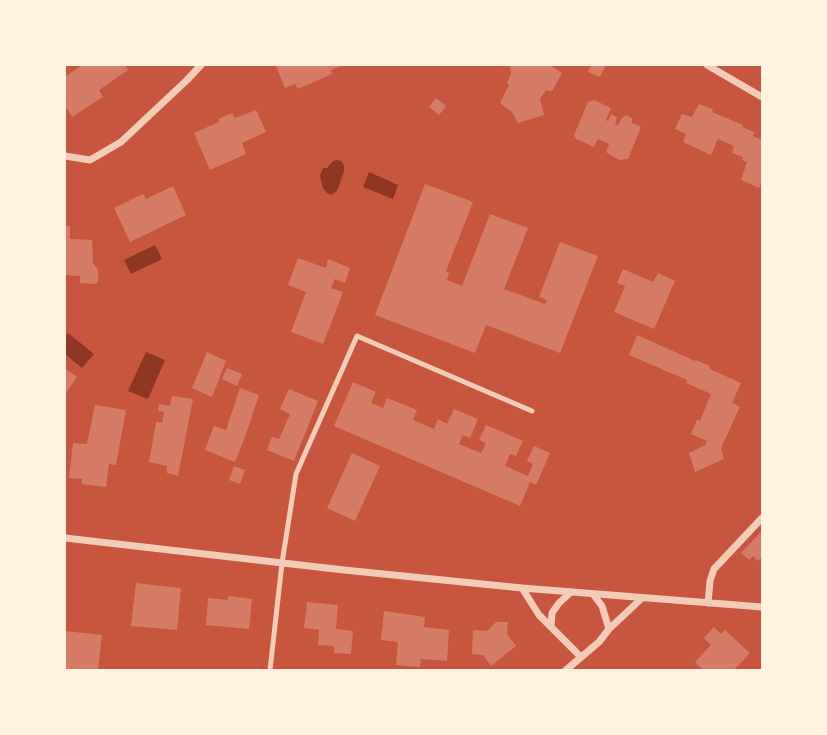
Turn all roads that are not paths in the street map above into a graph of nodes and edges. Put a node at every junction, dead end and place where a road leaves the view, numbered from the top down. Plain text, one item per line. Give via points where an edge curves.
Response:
1 (201, 65) edge
2 (707, 65) edge
3 (762, 97) edge
4 (65, 156) edge
5 (533, 411) dead end
6 (762, 518) edge
7 (65, 538) edge
8 (282, 563) junction
9 (522, 588) junction
10 (572, 592) junction
11 (593, 594) junction
12 (642, 598) junction
13 (708, 603) junction
14 (762, 607) edge
15 (551, 627) junction
16 (610, 629) junction
17 (581, 657) junction
18 (270, 670) edge
19 (566, 670) edge

1 - 4 street via 121,142 89,160
2 - 3 street
5 - 8 lane via 357,336 296,474
6 - 13 street via 714,569
7 - 8 street
8 - 9 street
8 - 18 lane
9 - 10 street
9 - 15 street
10 - 11 street
10 - 15 street via 552,613
11 - 12 street
11 - 16 street
12 - 13 street
12 - 16 street
13 - 14 street
15 - 17 street
16 - 17 street
17 - 19 street

